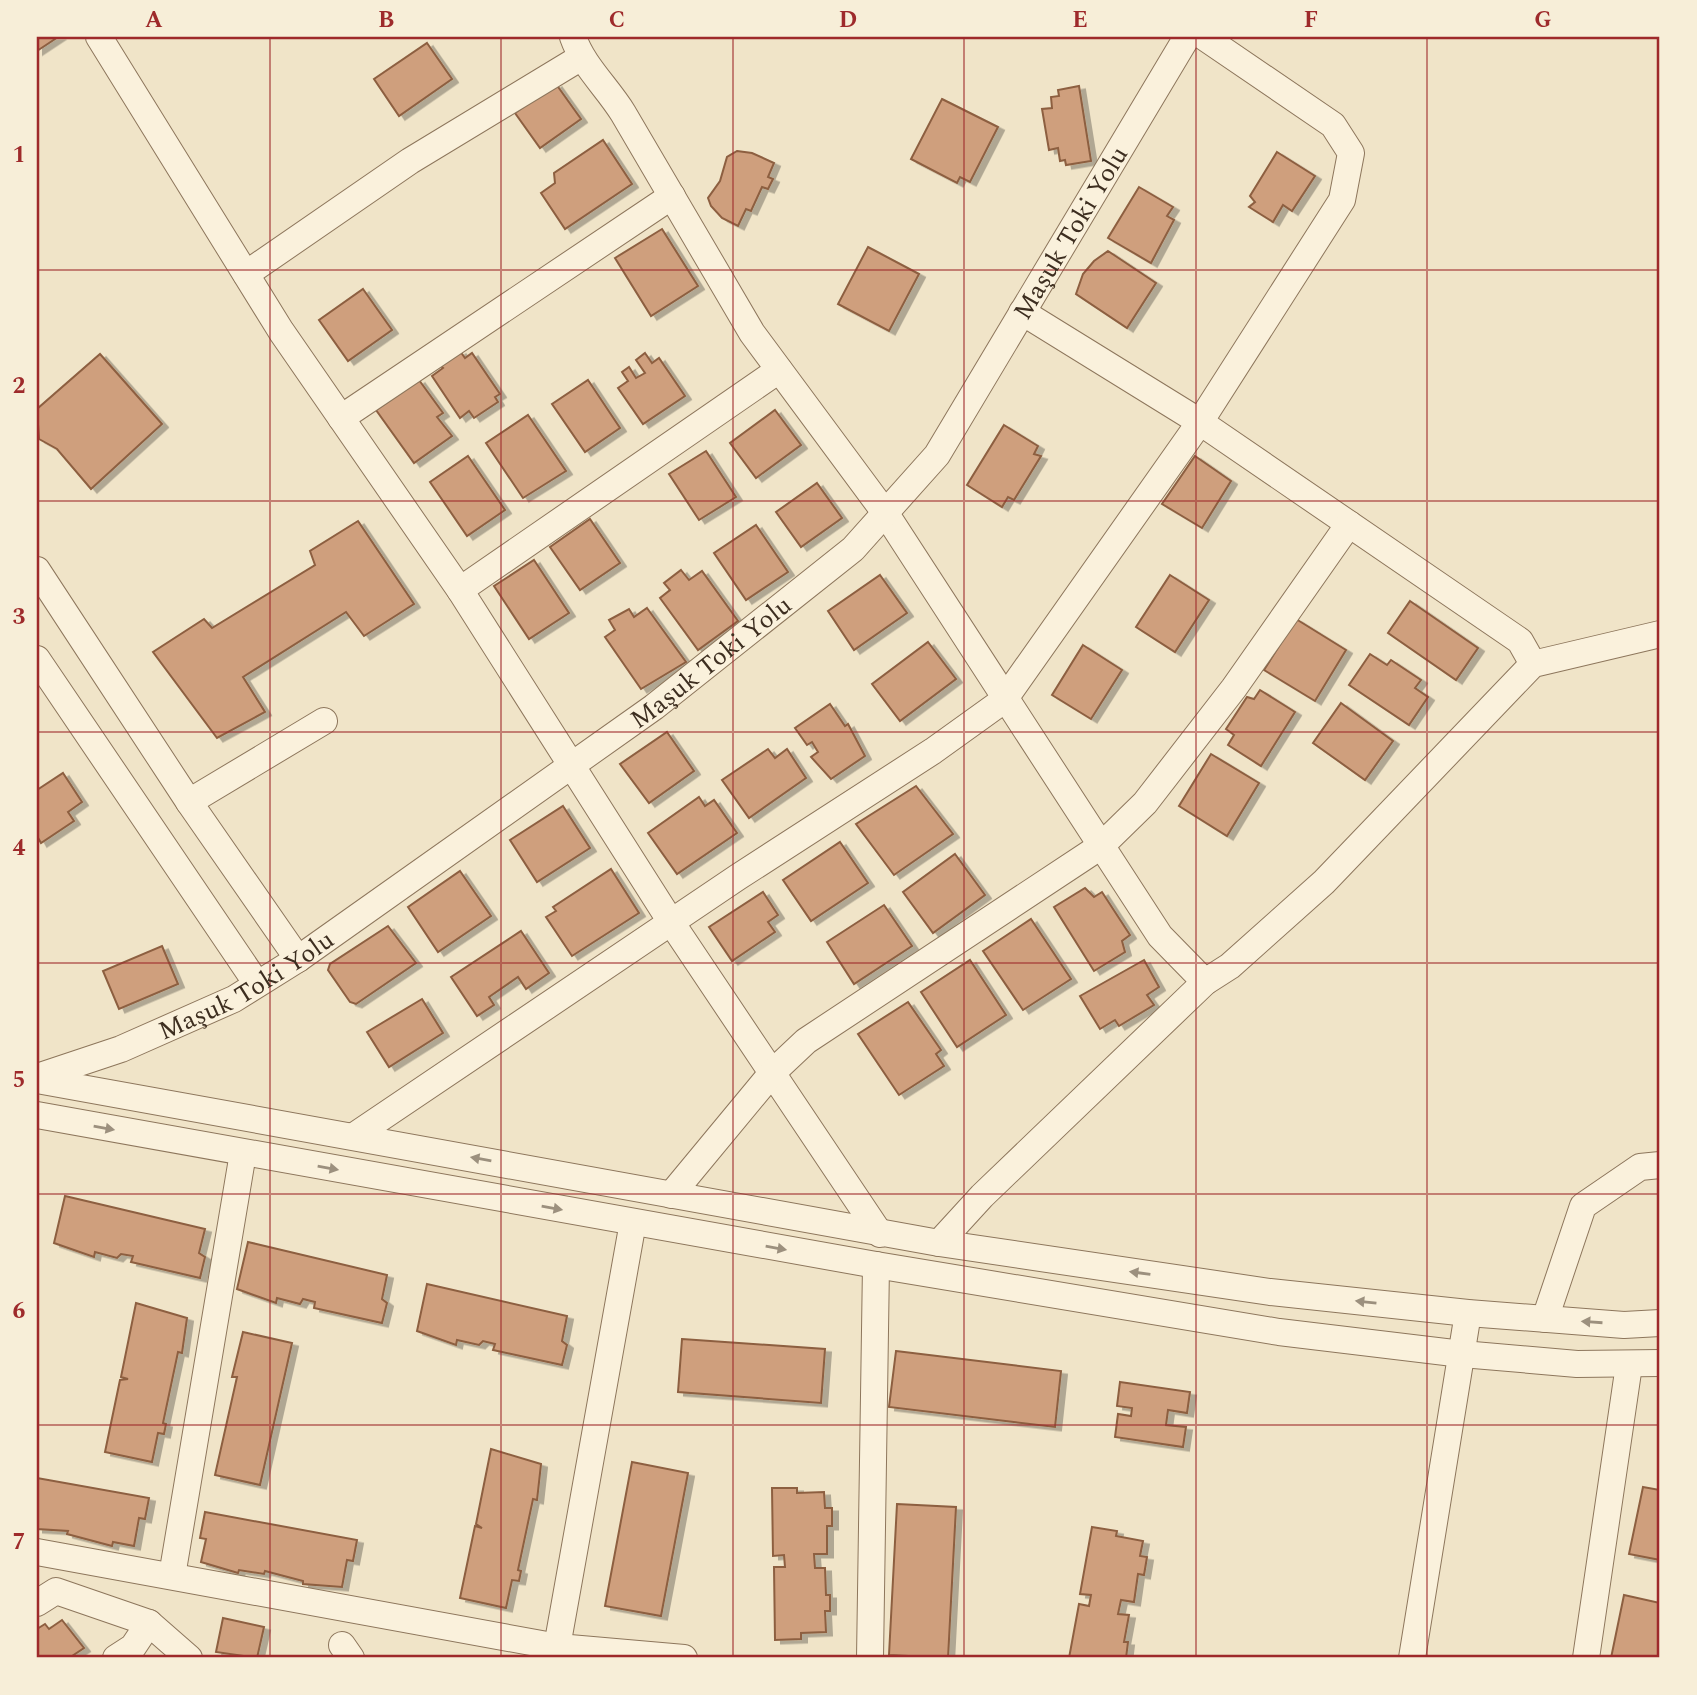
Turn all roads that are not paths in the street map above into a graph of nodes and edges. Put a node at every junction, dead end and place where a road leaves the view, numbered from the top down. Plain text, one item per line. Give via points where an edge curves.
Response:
1 (1187, 37) edge
2 (1204, 37) edge
3 (107, 40) edge
4 (576, 47) edge
5 (672, 196) junction
6 (246, 274) junction
7 (1022, 312) junction
8 (779, 370) junction
9 (341, 418) junction
10 (1200, 422) junction
11 (886, 514) junction
12 (1349, 524) junction
13 (37, 570) edge
14 (460, 590) junction
15 (1660, 634) edge
16 (37, 659) edge
17 (1533, 664) junction
18 (1004, 699) junction
19 (324, 721) dead end
20 (570, 766) junction
21 (189, 802) junction
22 (1101, 846) junction
23 (671, 922) junction
24 (298, 958) junction
25 (1205, 982) junction
26 (257, 984) junction
27 (772, 1073) junction
28 (37, 1078) edge
29 (37, 1115) edge
30 (354, 1136) junction
31 (243, 1153) junction
32 (1660, 1165) edge
33 (671, 1195) junction
34 (633, 1222) junction
35 (880, 1234) junction
36 (939, 1243) junction
37 (876, 1265) junction
38 (1468, 1313) junction
39 (1545, 1319) junction
40 (1660, 1323) edge
41 (1462, 1354) junction
42 (1660, 1363) edge
43 (1629, 1365) junction
44 (37, 1552) edge
45 (172, 1576) junction
46 (37, 1603) edge
47 (149, 1623) junction
48 (556, 1653) edge
49 (116, 1658) edge
50 (190, 1658) edge
51 (684, 1658) edge
52 (870, 1658) edge
53 (1412, 1658) edge
54 (1586, 1658) edge

1 - 7 street, Maşuk Toki Yolu
2 - 10 street via 1333,125 1351,153 1342,200
3 - 6 street
4 - 5 street via 603,82
4 - 6 street
5 - 8 street via 752,333
5 - 9 street
6 - 9 street
7 - 10 street
7 - 11 street, Maşuk Toki Yolu via 937,455
8 - 11 street
8 - 14 street
9 - 14 street
10 - 12 street
10 - 18 street
11 - 18 street
11 - 20 street, Maşuk Toki Yolu via 853,549 665,699
12 - 17 street via 1520,641
12 - 22 street via 1234,688 1145,803
13 - 21 street
14 - 20 street
15 - 17 street
16 - 26 street
17 - 25 street via 1324,882 1230,966
18 - 22 street
18 - 23 street via 933,751
19 - 21 street
20 - 23 street
20 - 24 street, Maşuk Toki Yolu
21 - 24 street
22 - 25 street via 1160,936
22 - 27 street via 807,1041
23 - 27 street
23 - 30 street
24 - 26 street, Maşuk Toki Yolu
25 - 36 street
26 - 28 street, Maşuk Toki Yolu via 234,999 121,1049
27 - 33 street
27 - 35 street
28 - 30 street
29 -> 31 street
33 -> 30 street
31 -> 34 street
31 - 45 street
32 - 39 street via 1640,1167 1583,1206
33 - 35 street
34 -> 37 street
34 - 48 street
35 - 36 street
38 -> 36 street via 1270,1292
37 - 41 street via 1279,1332
37 - 52 street
38 - 39 street
38 - 41 street
40 -> 39 street
41 - 43 street
41 - 53 street
42 - 43 street
43 - 54 street
44 - 45 street
45 - 48 street
46 - 47 street via 56,1591
47 - 49 street via 133,1647
47 - 50 street
48 - 51 street

